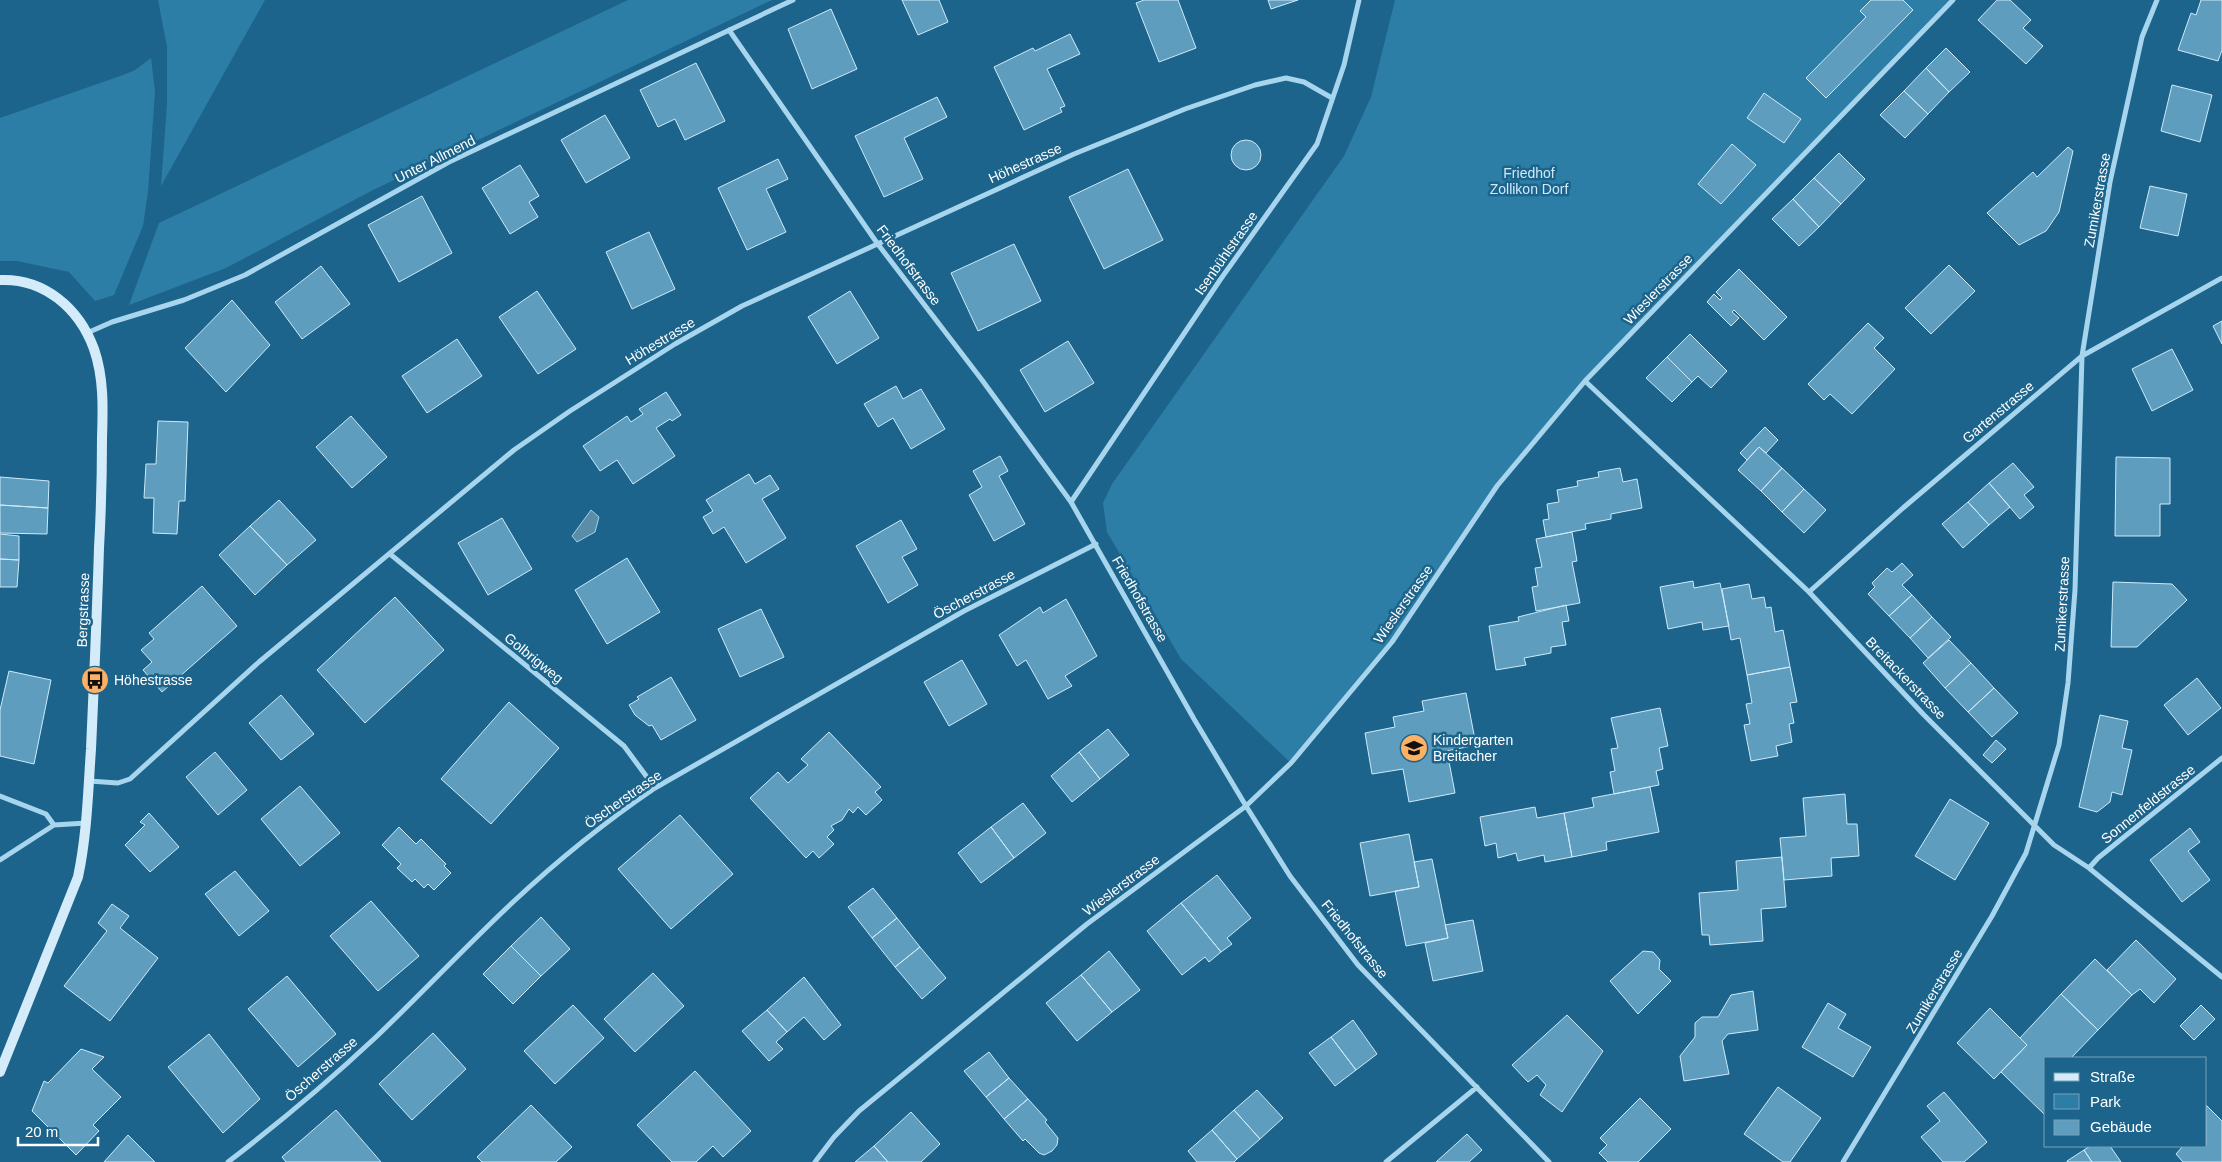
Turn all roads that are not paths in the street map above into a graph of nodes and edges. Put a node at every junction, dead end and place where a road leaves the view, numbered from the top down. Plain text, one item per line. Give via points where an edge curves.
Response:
1 (793, 0) edge
2 (1359, 0) edge
3 (1953, 0) edge
4 (2157, 0) edge
5 (729, 30) junction
6 (1332, 98) junction
7 (877, 243) junction
8 (2222, 278) edge
9 (0, 280) edge
10 (87, 333) junction
11 (2082, 356) junction
12 (1585, 381) junction
13 (1071, 502) junction
14 (1096, 544) junction
15 (390, 554) junction
16 (1809, 592) junction
17 (2222, 758) edge
18 (89, 781) junction
19 (654, 788) junction
20 (0, 796) edge
21 (1246, 806) junction
22 (86, 823) junction
23 (54, 825) junction
24 (2035, 826) junction
25 (0, 860) edge
26 (2089, 868) junction
27 (2222, 977) edge
28 (0, 1072) edge
29 (1477, 1087) junction
30 (228, 1162) edge
31 (815, 1162) edge
32 (1386, 1162) edge
33 (1549, 1162) edge
34 (1843, 1162) edge

1 - 5 street, Unter Allmend
2 - 6 street, Isenbühlstrasse via 1344,65
3 - 12 street, Wieslerstrasse
4 - 11 street, Zumikerstrasse via 2142,37 2110,182
5 - 7 street, Friedhofstrasse
5 - 10 street, Unter Allmend via 449,162 245,275
6 - 7 street, Höhestrasse via 1304,82 1286,78 1255,85 1185,109 1074,154
6 - 13 street, Isenbühlstrasse via 1317,144 1220,280
7 - 13 street, Friedhofstrasse
7 - 15 street, Höhestrasse via 742,306 594,395 514,450
8 - 11 street, Gartenstrasse
9 - 10 main road, Bergstrasse via 38,285 60,299
10 - 18 main road, Bergstrasse via 103,389
11 - 16 street, Gartenstrasse
11 - 24 street, Zumikerstrasse via 2075,590 2068,683 2059,745
12 - 16 street, Breitackerstrasse
12 - 21 street, Wieslerstrasse via 1497,486 1392,642 1291,763
13 - 14 street, Friedhofstrasse
14 - 19 street, Öscherstrasse via 964,611
14 - 21 street, Friedhofstrasse
15 - 18 street, Höhestrasse via 260,662 130,779 118,783
15 - 19 street, Golbrigweg via 624,746
16 - 24 street, Breitackerstrasse
17 - 26 street, Sonnenfeldstrasse
18 - 22 main road, Bergstrasse
19 - 30 street, Öscherstrasse via 561,859 375,1038
20 - 23 street via 46,814
21 - 29 street, Friedhofstrasse via 1290,876 1358,965
21 - 31 street, Wieslerstrasse via 1087,924 860,1111 834,1136
22 - 23 street
22 - 28 main road, Bergstrasse via 78,877
23 - 25 street
24 - 26 street, Breitackerstrasse via 2054,845
24 - 34 street, Zumikerstrasse via 2026,853 1992,916
26 - 27 street, Breitackerstrasse
29 - 32 street
29 - 33 street, Friedhofstrasse

